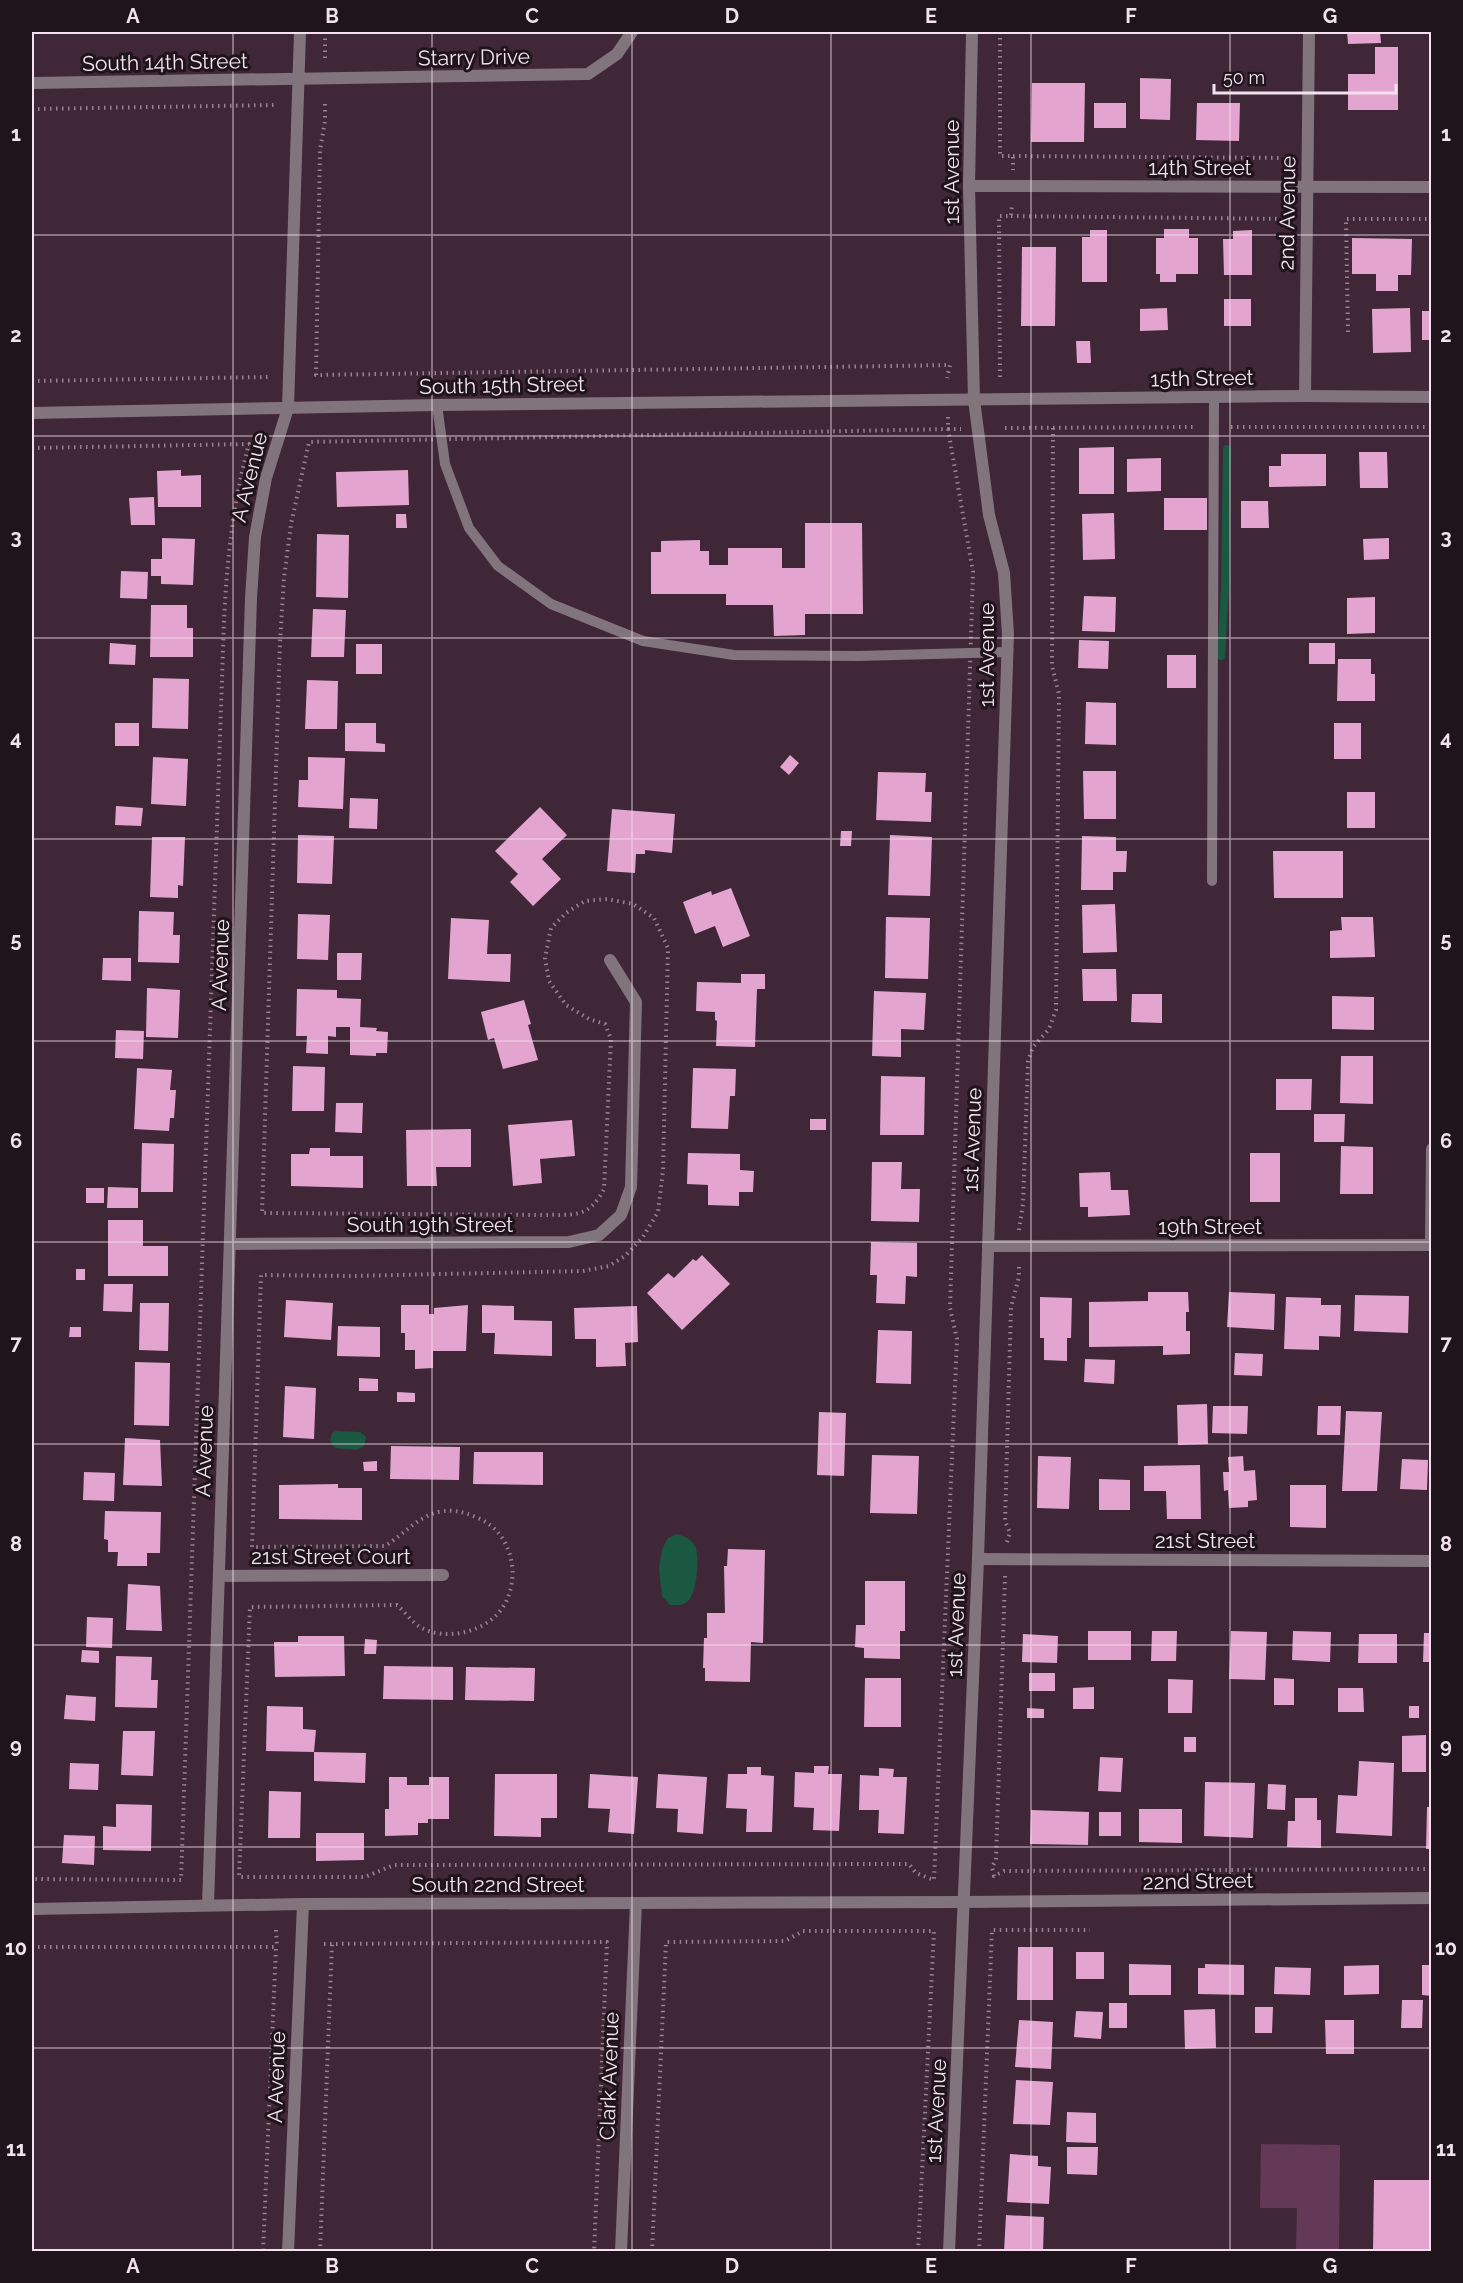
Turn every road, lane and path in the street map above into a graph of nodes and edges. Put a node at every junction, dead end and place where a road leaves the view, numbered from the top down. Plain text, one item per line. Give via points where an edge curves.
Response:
1 (300, 32) edge
2 (325, 32) edge
3 (632, 32) edge
4 (972, 32) edge
5 (1000, 32) edge
6 (1309, 32) edge
7 (325, 58) dead end
8 (299, 80) junction
9 (32, 83) edge
10 (325, 104) dead end
11 (275, 105) dead end
12 (32, 109) edge
13 (1013, 156) junction
14 (1289, 158) dead end
15 (1013, 171) dead end
16 (969, 186) junction
17 (1307, 186) junction
18 (1431, 187) edge
19 (1012, 203) dead end
20 (1011, 216) junction
21 (1290, 219) dead end
22 (1431, 219) edge
23 (1348, 332) dead end
24 (268, 377) dead end
25 (1000, 377) dead end
26 (947, 378) dead end
27 (32, 381) edge
28 (1305, 396) junction
29 (1214, 397) junction
30 (1431, 397) edge
31 (974, 400) junction
32 (437, 405) junction
33 (288, 408) junction
34 (32, 413) edge
35 (948, 416) dead end
36 (1053, 428) dead end
37 (948, 429) junction
38 (967, 429) dead end
39 (442, 439) junction
40 (32, 448) edge
41 (1008, 652) junction
42 (970, 653) junction
43 (1212, 881) dead end
44 (610, 960) dead end
45 (1431, 1149) edge
46 (231, 1244) junction
47 (1431, 1245) edge
48 (988, 1246) junction
49 (1019, 1246) junction
50 (978, 1559) junction
51 (1006, 1559) junction
52 (1431, 1561) edge
53 (443, 1575) dead end
54 (220, 1576) junction
55 (1431, 1869) edge
56 (280, 1878) junction
57 (32, 1879) edge
58 (280, 1888) dead end
59 (1431, 1898) edge
60 (965, 1902) junction
61 (636, 1903) junction
62 (303, 1904) junction
63 (208, 1905) junction
64 (32, 1909) edge
65 (276, 1930) dead end
66 (1090, 1930) dead end
67 (324, 1944) dead end
68 (333, 1944) junction
69 (32, 1947) edge
70 (276, 1947) junction
71 (287, 1947) dead end
72 (263, 2252) edge
73 (288, 2252) edge
74 (320, 2252) edge
75 (594, 2252) edge
76 (621, 2252) edge
77 (652, 2252) edge
78 (918, 2252) edge
79 (949, 2252) edge
80 (979, 2252) edge

1 - 8 street, A Avenue
2 - 7 path
3 - 8 street, Starry Drive via 617,54 588,74
4 - 16 street, 1st Avenue
5 - 13 path via 1000,156
6 - 17 street, 2nd Avenue
8 - 9 street, South 14th Street
8 - 33 street, A Avenue
10 - 26 path via 320,150 316,375 950,365
11 - 12 path
13 - 14 path
13 - 15 path
16 - 17 street, 14th Street
16 - 31 street, 1st Avenue
17 - 18 street, 14th Street
17 - 28 street, 2nd Avenue
19 - 20 path
20 - 21 path
20 - 25 path via 999,216
22 - 23 path via 1346,219
24 - 27 path
28 - 29 street, 15th Street
28 - 30 street, 15th Street
29 - 31 street, 15th Street
29 - 43 lane
31 - 32 street, South 15th Street
31 - 41 street, 1st Avenue via 989,515 1004,573
32 - 33 street, South 15th Street
32 - 39 lane
33 - 34 street, South 15th Street
33 - 46 street, A Avenue via 266,478 254,547
35 - 37 path
36 - 49 path via 1052,666 1059,694 1056,1010 1049,1029 1033,1047 1028,1061
37 - 38 path
37 - 39 path
37 - 42 path via 973,572
39 - 42 lane via 445,464 469,528 498,566 551,604 643,641 734,655
39 - 56 path via 309,442 291,524 280,632 262,1213 542,1215 581,1213 596,1205 604,1190 611,1039 605,1024 566,1005 549,981 545,958 551,928 585,901 608,899 633,904 654,918 668,948 663,1171 658,1212 625,1257 609,1266 583,1271 261,1275 252,1546 384,1546 418,1520 459,1510 499,1532 511,1554 513,1578 503,1607 486,1623 464,1633 442,1634 420,1627 397,1605 250,1607 239,1877
40 - 57 path via 249,444 231,531 224,620 181,1880
41 - 42 lane
41 - 48 street, 1st Avenue
42 - 56 path via 950,1308 957,1339 934,1880 916,1873 909,1864 394,1866 365,1877
44 - 46 street, South 19th Street via 636,1002 631,1187 621,1215 599,1235 569,1242
45 - 47 street
46 - 54 street, A Avenue
47 - 49 street, 19th Street
48 - 49 street, 19th Street
48 - 50 street, 1st Avenue
49 - 51 path via 1020,1277 1011,1307 1005,1521 1010,1533
50 - 51 street, 21st Street
50 - 60 street, 1st Avenue
51 - 52 street, 21st Street
51 - 55 path via 994,1876 1004,1871
53 - 54 street, 21st Street Court
54 - 63 street, A Avenue
56 - 58 path
59 - 60 street, 22nd Street
60 - 61 street, South 22nd Street
60 - 79 street, 1st Avenue
61 - 62 street, South 22nd Street
61 - 76 street, Clark Avenue
62 - 63 street, South 22nd Street
62 - 73 street, A Avenue
63 - 64 street, South 22nd Street
65 - 70 path
66 - 80 path via 992,1930
67 - 68 path
68 - 74 path
68 - 75 path via 608,1942
69 - 70 path
70 - 71 path
70 - 72 path
77 - 78 path via 666,1942 785,1941 803,1931 934,1931

